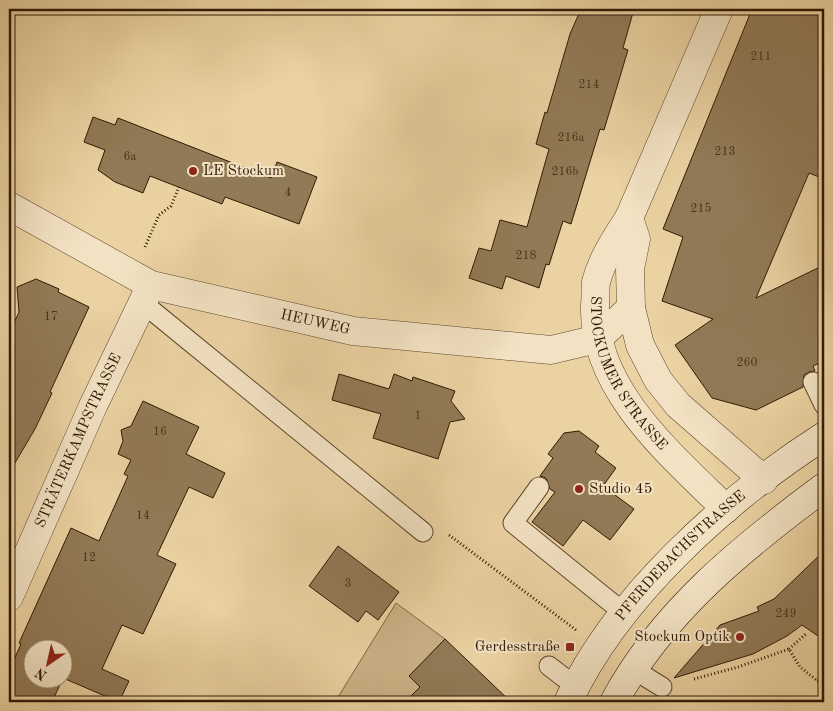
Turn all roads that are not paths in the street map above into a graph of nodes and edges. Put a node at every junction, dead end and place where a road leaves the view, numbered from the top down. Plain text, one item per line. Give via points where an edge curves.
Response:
1 (719, 9) edge
2 (9, 206) edge
3 (630, 218) junction
4 (143, 288) junction
5 (631, 308) junction
6 (597, 339) junction
7 (813, 382) dead end
8 (824, 406) edge
9 (824, 436) edge
10 (764, 480) junction
11 (538, 487) dead end
12 (824, 487) edge
13 (726, 509) junction
14 (775, 524) junction
15 (423, 532) road end
16 (9, 597) edge
17 (624, 613) junction
18 (549, 666) dead end
19 (633, 669) junction
20 (662, 687) dead end
21 (572, 694) edge
22 (614, 702) edge

1 - 3 street, STOCKUMER STRASSE
2 - 4 street, HEUWEG
3 - 5 street, STOCKUMER STRASSE via 636,239 630,270
3 - 6 street, STOCKUMER STRASSE via 613,242 596,283
4 - 6 street, HEUWEG via 353,331 551,350
4 - 15 lane
4 - 16 street, STRÄTERKAMPSTRASSE
5 - 6 street, HEUWEG
5 - 10 street, STOCKUMER STRASSE via 640,345 658,380 678,405
6 - 13 street, STOCKUMER STRASSE via 609,368 653,437
7 - 8 lane
9 - 10 street, PFERDEBACHSTRASSE
10 - 13 street, PFERDEBACHSTRASSE
10 - 14 street
11 - 17 lane via 513,522
12 - 14 street
13 - 14 street
13 - 17 street, PFERDEBACHSTRASSE via 673,558
14 - 19 street via 671,620
17 - 21 street, PFERDEBACHSTRASSE
18 - 21 lane
19 - 20 lane
19 - 22 street

